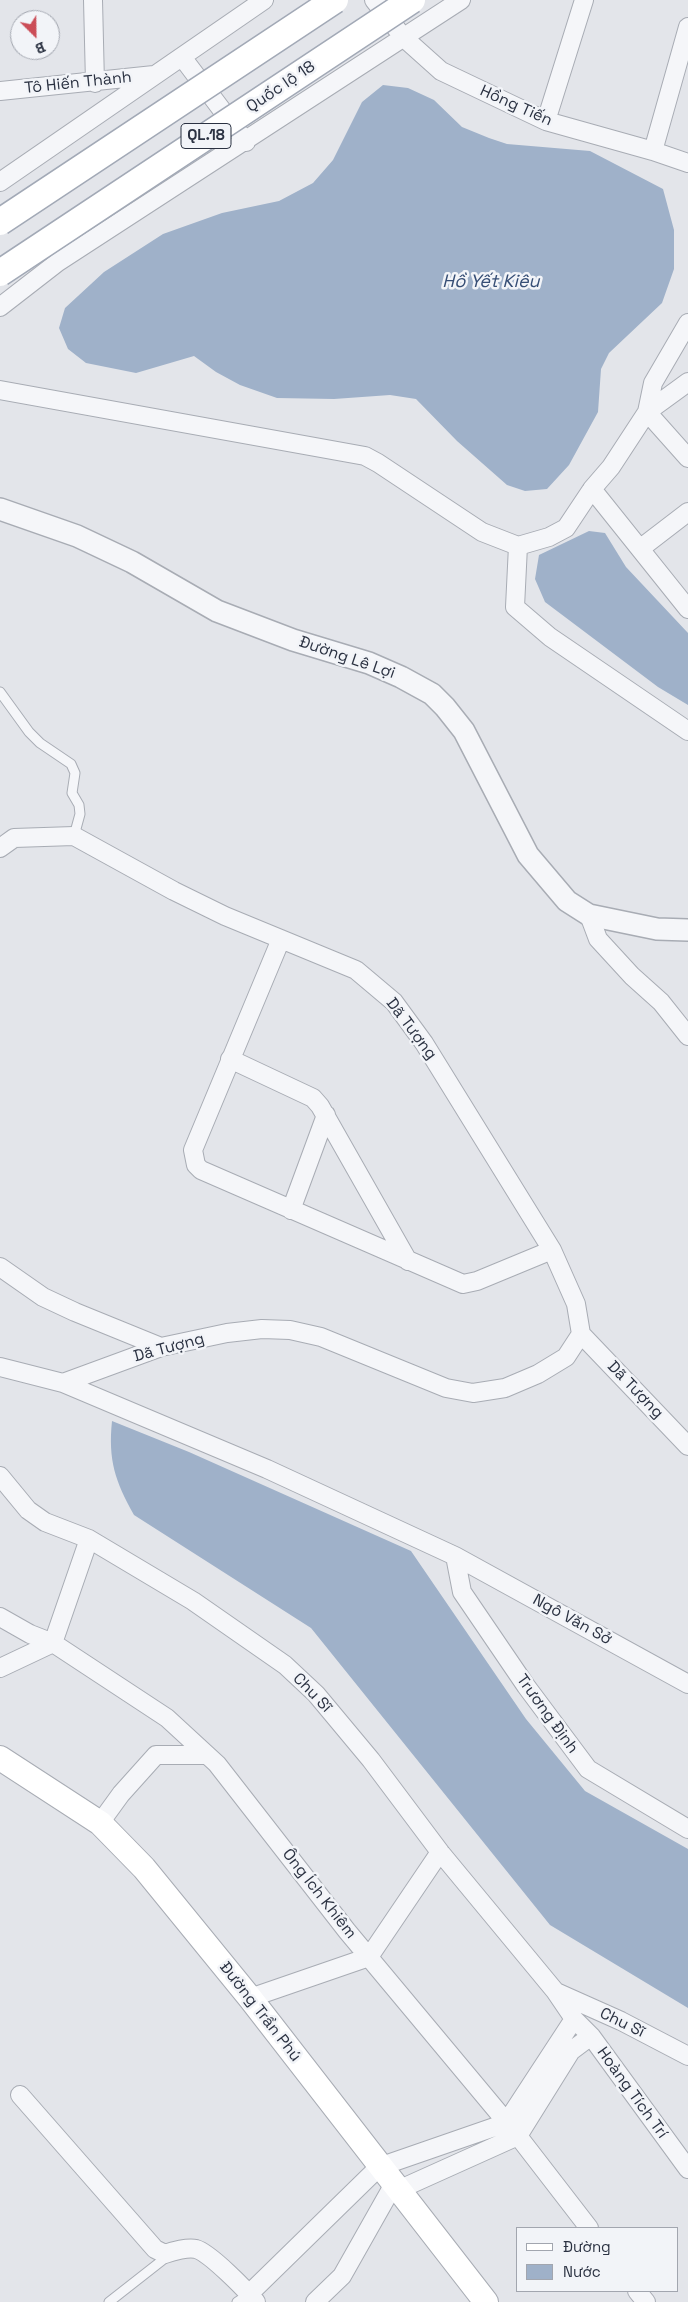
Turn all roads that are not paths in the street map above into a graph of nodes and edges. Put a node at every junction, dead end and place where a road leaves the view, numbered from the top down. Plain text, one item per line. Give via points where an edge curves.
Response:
1 (93, 0) edge
2 (264, 0) edge
3 (310, 0) edge
4 (335, 0) edge
5 (374, 0) edge
6 (387, 0) edge
7 (412, 0) edge
8 (461, 0) edge
9 (584, 0) edge
10 (688, 27) edge
11 (403, 37) junction
12 (182, 57) junction
13 (156, 75) junction
14 (95, 82) junction
15 (0, 91) edge
16 (546, 122) junction
17 (246, 142) junction
18 (653, 150) junction
19 (688, 163) edge
20 (0, 182) edge
21 (0, 206) edge
22 (0, 222) edge
23 (0, 257) edge
24 (0, 273) edge
25 (0, 307) edge
26 (688, 323) edge
27 (688, 382) edge
28 (0, 390) edge
29 (648, 412) junction
30 (688, 458) edge
31 (592, 489) junction
32 (0, 509) edge
33 (688, 512) edge
34 (518, 546) junction
35 (641, 548) junction
36 (688, 609) edge
37 (0, 692) edge
38 (688, 731) edge
39 (74, 836) junction
40 (0, 848) edge
41 (589, 915) junction
42 (688, 930) edge
43 (281, 939) junction
44 (688, 1036) edge
45 (230, 1059) junction
46 (326, 1115) junction
47 (291, 1210) junction
48 (552, 1250) junction
49 (408, 1261) junction
50 (0, 1267) edge
51 (581, 1334) junction
52 (161, 1347) junction
53 (0, 1367) edge
54 (64, 1382) junction
55 (688, 1446) edge
56 (0, 1476) edge
57 (89, 1539) junction
58 (455, 1556) junction
59 (0, 1617) edge
60 (53, 1642) junction
61 (0, 1668) edge
62 (688, 1684) edge
63 (207, 1755) junction
64 (0, 1758) edge
65 (100, 1823) junction
66 (688, 1830) edge
67 (440, 1852) junction
68 (369, 1957) junction
69 (555, 1991) junction
70 (250, 1998) junction
71 (574, 2019) junction
72 (591, 2036) junction
73 (688, 2056) edge
74 (20, 2095) dead end
75 (506, 2123) junction
76 (518, 2136) junction
77 (688, 2169) edge
78 (390, 2180) junction
79 (588, 2227) edge
80 (175, 2250) junction
81 (638, 2292) edge
82 (248, 2299) edge
83 (109, 2302) edge
84 (315, 2302) edge
85 (486, 2302) edge
86 (646, 2302) edge

1 - 14 street
2 - 12 street
3 - 21 main road
4 - 22 main road, QL.18, bridge
5 - 11 street, Hồng Tiến
6 - 23 main road, Quốc lộ 18 / QL.18
7 - 24 main road, Quốc lộ 18 / QL.18, bridge
8 - 11 street
9 - 16 street
10 - 18 street
11 - 16 street, Hồng Tiến via 442,71
11 - 17 street
12 - 13 street
12 - 17 street
13 - 14 street, Tô Hiến Thành
13 - 20 street
14 - 15 street, Tô Hiến Thành
16 - 18 street, Hồng Tiến
17 - 25 street via 58,262
18 - 19 street, Hồng Tiến
26 - 29 street via 653,383
27 - 29 street
28 - 34 street via 364,456 378,462 482,532
29 - 30 street
29 - 31 street
31 - 34 street via 566,528
31 - 35 street
32 - 41 street, Đường Lê Lợi via 77,536 132,562 217,612 369,663 432,694 464,731 528,854 567,901
33 - 35 street
34 - 38 street via 514,607 550,637
35 - 36 street
37 - 39 lane via 29,732 70,764 75,772 72,793 80,814
39 - 40 street via 14,838
39 - 43 street, Dã Tượng via 174,891
41 - 42 street, Đường Lê Lợi via 657,929
41 - 44 street via 598,939 661,1002
43 - 45 street
43 - 48 street, Dã Tượng via 356,970 394,1002 424,1043
45 - 46 street via 312,1098
45 - 47 street via 193,1150 196,1164 201,1170
46 - 47 street
46 - 49 street
47 - 49 street
48 - 49 street via 463,1284
48 - 51 street, Dã Tượng via 576,1304
50 - 52 street via 43,1297
51 - 52 street, Dã Tượng via 566,1357 538,1374 506,1388 473,1393 446,1388 321,1337 290,1330 227,1333
51 - 55 street, Dã Tượng
52 - 54 street, Dã Tượng
53 - 54 street
54 - 58 street, Ngô Văn Sở via 267,1469
56 - 57 street, Chu Sĩ via 28,1510 45,1522
57 - 60 street
57 - 67 street, Chu Sĩ via 193,1601 285,1665 316,1694 371,1760
58 - 62 street, Ngô Văn Sở
58 - 66 street, Trương Định via 462,1592 588,1769
59 - 60 street, Ông Ích Khiêm via 30,1634
60 - 61 street
60 - 63 street, Ông Ích Khiêm via 167,1718
63 - 65 street via 156,1755
63 - 68 street, Ông Ích Khiêm via 218,1764
64 - 65 main road, Đường Trần Phú
65 - 70 main road, Đường Trần Phú via 144,1868
67 - 68 street
67 - 69 street, Chu Sĩ
68 - 70 street
68 - 75 street, Ông Ích Khiêm
69 - 71 street, Chu Sĩ
69 - 73 street, Chu Sĩ
70 - 78 main road, Đường Trần Phú
71 - 72 street, Hoàng Tích Trí
71 - 75 street
72 - 76 street via 571,2051
72 - 77 street, Hoàng Tích Trí
74 - 80 street via 155,2249 165,2254
75 - 76 street, Ông Ích Khiêm
75 - 78 street
76 - 78 street
76 - 79 street, Ông Ích Khiêm
78 - 82 street
78 - 84 street via 342,2276
78 - 85 main road, Đường Trần Phú
80 - 82 street via 196,2249 212,2260
80 - 83 lane
81 - 86 street

